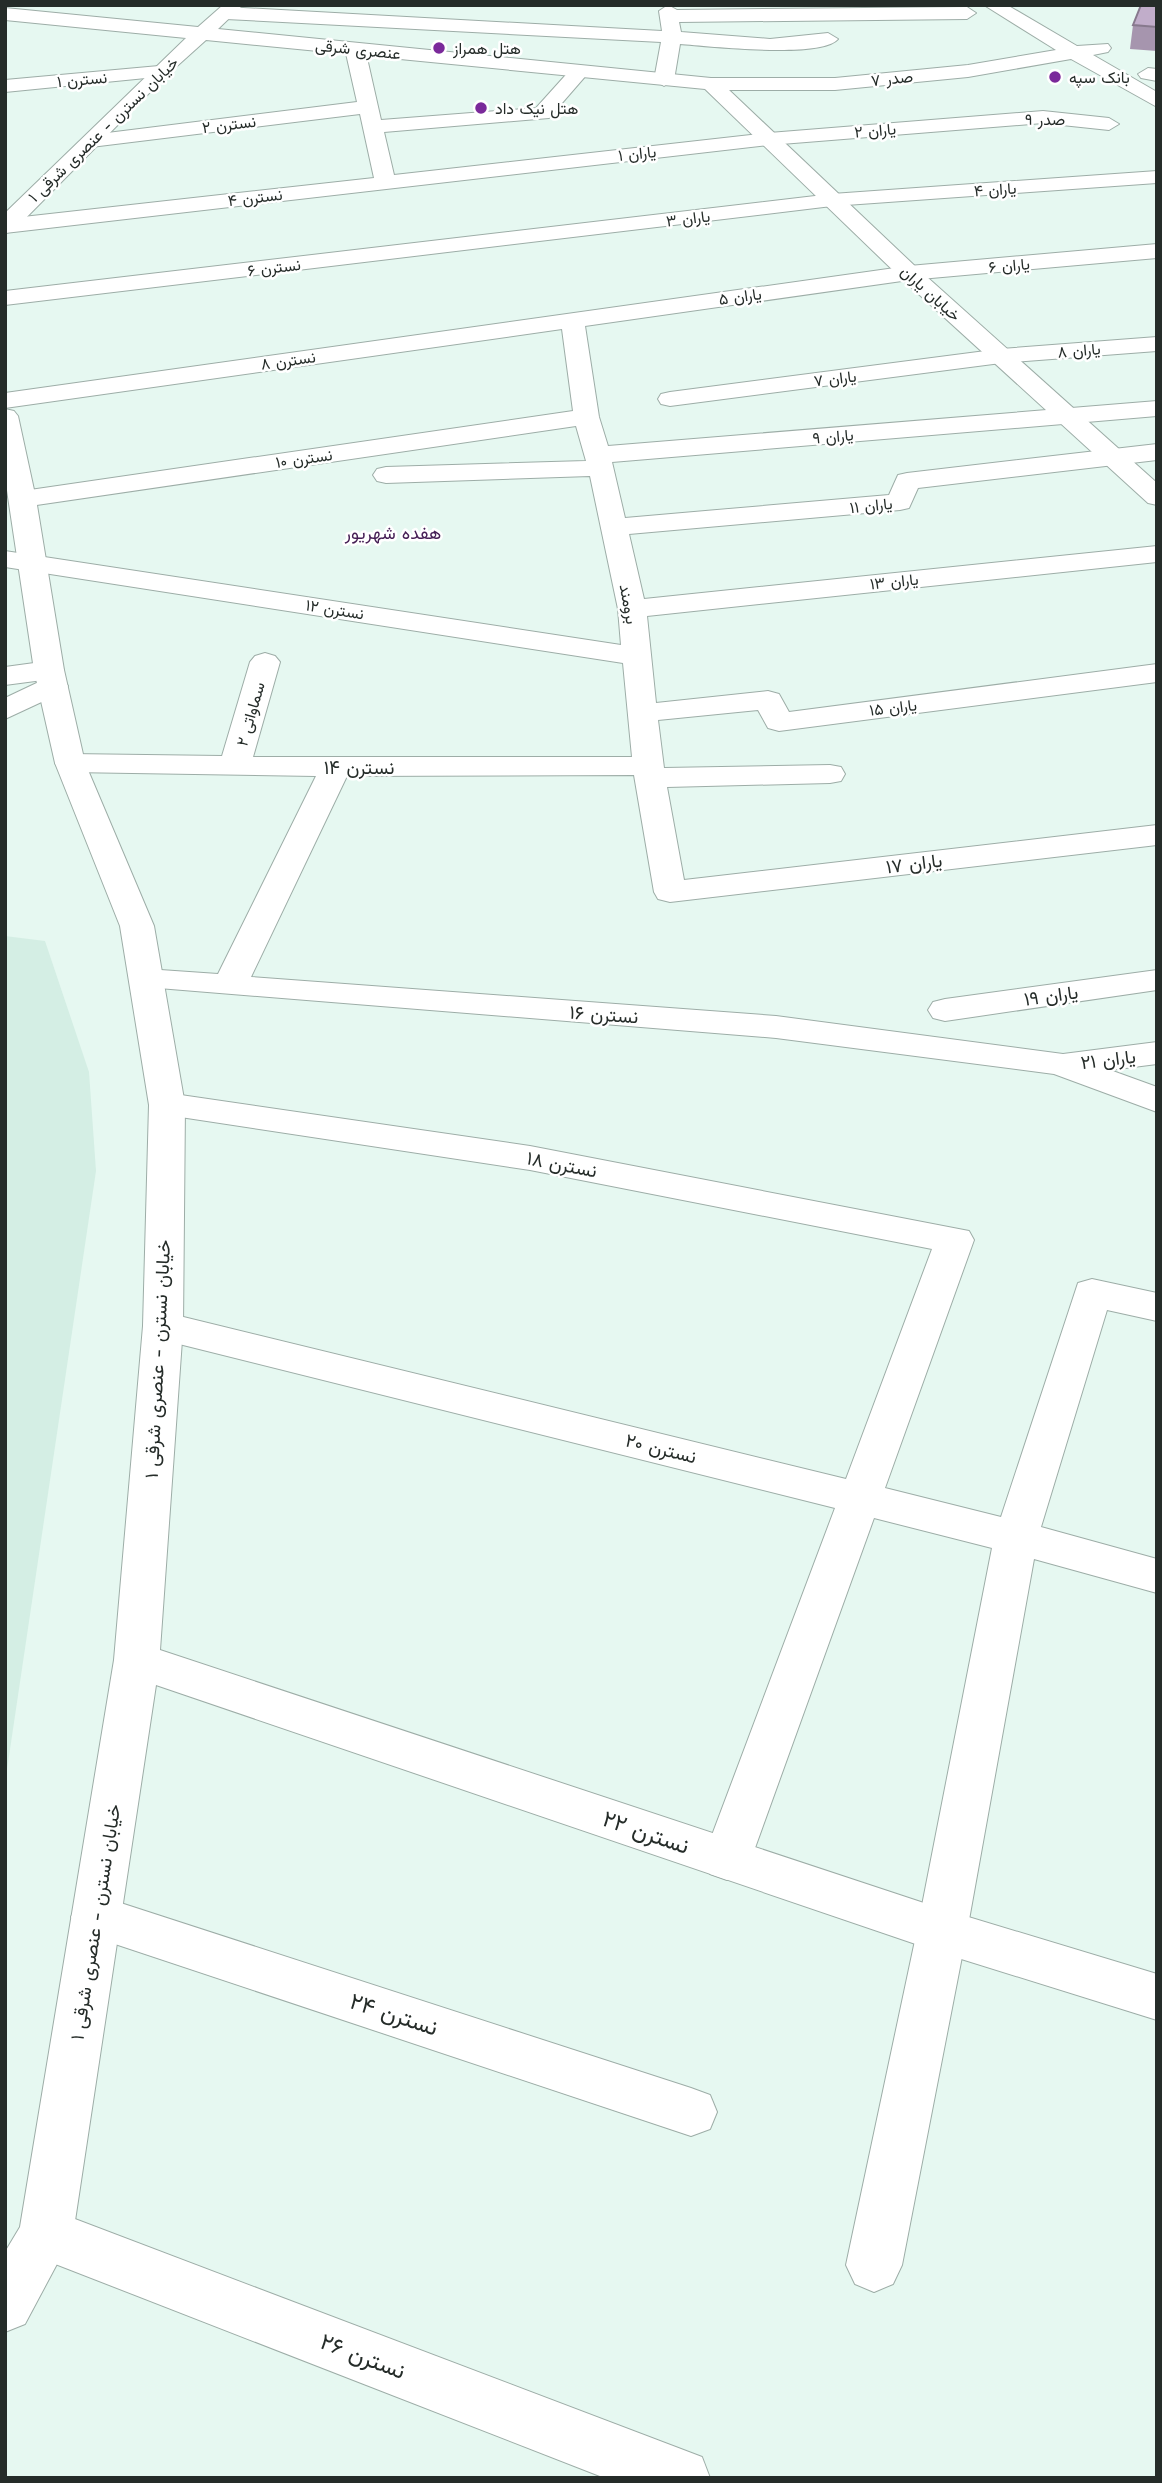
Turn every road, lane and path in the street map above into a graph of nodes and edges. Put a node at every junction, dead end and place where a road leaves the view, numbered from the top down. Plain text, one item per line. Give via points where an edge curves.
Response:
1 (993, 5) edge
2 (1026, 5) edge
3 (230, 9) edge
4 (668, 10) edge
5 (5, 13) edge
6 (893, 13) junction
7 (967, 13) dead end
8 (807, 14) junction
9 (203, 33) junction
10 (912, 34) dead end
11 (672, 37) junction
12 (1101, 48) junction
13 (355, 49) junction
14 (1072, 53) junction
15 (159, 72) junction
16 (579, 72) junction
17 (1154, 76) edge
18 (664, 80) junction
19 (711, 84) junction
20 (5, 86) edge
21 (1157, 101) edge
22 (370, 117) junction
23 (981, 122) joint
24 (1109, 124) dead end
25 (769, 139) junction
26 (91, 141) junction
27 (504, 167) joint
28 (1157, 177) edge
29 (385, 181) junction
30 (832, 200) junction
31 (5, 226) edge
32 (543, 236) joint
33 (1157, 251) edge
34 (909, 273) junction
35 (5, 298) edge
36 (571, 319) junction
37 (1157, 344) edge
38 (1001, 356) junction
39 (670, 400) dead end
40 (5, 401) edge
41 (1157, 408) edge
42 (5, 416) edge
43 (586, 416) junction
44 (1068, 417) junction
45 (1157, 452) edge
46 (1112, 457) junction
47 (599, 461) junction
48 (386, 475) dead end
49 (1157, 497) edge
50 (23, 499) junction
51 (614, 527) junction
52 (1157, 554) edge
53 (19, 560) edge
54 (632, 609) junction
55 (636, 656) junction
56 (265, 662) dead end
57 (1157, 673) edge
58 (5, 676) edge
59 (51, 678) junction
60 (5, 710) edge
61 (643, 713) junction
62 (70, 763) junction
63 (235, 766) junction
64 (336, 767) junction
65 (649, 772) junction
66 (831, 774) dead end
67 (1157, 835) edge
68 (670, 891) joint
69 (146, 979) junction
70 (1157, 980) edge
71 (230, 985) junction
72 (945, 1010) dead end
73 (1157, 1053) edge
74 (1060, 1064) junction
75 (1157, 1100) edge
76 (167, 1105) junction
77 (1157, 1307) edge
78 (163, 1326) junction
79 (860, 1498) junction
80 (1016, 1536) junction
81 (1157, 1576) edge
82 (137, 1660) junction
83 (727, 1859) junction
84 (96, 1917) junction
85 (942, 1931) junction
86 (1157, 1997) edge
87 (691, 2112) dead end
88 (46, 2234) junction
89 (874, 2265) dead end
90 (5, 2305) edge
91 (681, 2478) edge

1 - 14 street
2 - 12 street
3 - 9 street, خیابان نسترن - عنصری شرقی ۱
3 - 11 street
4 - 8 street
4 - 11 street
5 - 9 street, عنصری شرقی
6 - 7 street
6 - 8 street
6 - 10 street
8 - 11 street via 834,38 732,43
9 - 13 street, عنصری شرقی
9 - 15 street, خیابان نسترن - عنصری شرقی ۱
11 - 18 street
12 - 14 street, صدر ۷
12 - 17 street
13 - 16 street, عنصری شرقی
13 - 22 street
14 - 19 street, صدر ۷ via 968,71 835,84
14 - 21 street
15 - 20 street, نسترن ۱
15 - 26 street, خیابان نسترن - عنصری شرقی ۱
16 - 18 street, عنصری شرقی
16 - 22 street, نسترن ۲ via 542,114
18 - 19 street, عنصری شرقی
19 - 25 street, خیابان یاران
22 - 26 street, نسترن ۲
22 - 29 street
23 - 24 street, صدر ۹ via 1043,117
23 - 25 street, یاران ۲
25 - 27 street, یاران ۱
25 - 30 street, خیابان یاران
26 - 31 street, خیابان نسترن - عنصری شرقی ۱
27 - 29 street, نسترن ۴
28 - 30 street, یاران ۴
29 - 31 street, نسترن ۴
30 - 32 street, یاران ۳
30 - 34 street, خیابان یاران
32 - 35 street, نسترن ۶
33 - 34 street, یاران ۶
34 - 36 street, یاران ۵
34 - 38 street, خیابان یاران
36 - 40 street, نسترن ۸
36 - 43 street, برومند
37 - 38 street, یاران ۸
38 - 39 street, یاران ۷
38 - 44 street, خیابان یاران
41 - 44 street, یاران ۹
42 - 50 street, خیابان نسترن - عنصری شرقی ۱
43 - 47 street, برومند
43 - 50 street, نسترن ۱۰
44 - 46 street, خیابان یاران
44 - 47 street, یاران ۹
45 - 46 street
46 - 49 street, خیابان یاران
46 - 51 street, یاران ۱۱ via 907,481 900,502
47 - 48 street, یاران ۹
47 - 51 street, برومند
50 - 53 street, خیابان نسترن - عنصری شرقی ۱
51 - 54 street, برومند
52 - 54 street, یاران ۱۳
53 - 55 street, نسترن ۱۲
53 - 59 street, خیابان نسترن - عنصری شرقی ۱
54 - 55 street, برومند
55 - 61 street, برومند
56 - 63 street, سماواتی ۲
57 - 61 street, یاران ۱۵ via 779,722 768,700
58 - 59 street
59 - 60 street
59 - 62 street, خیابان نسترن - عنصری شرقی ۱
61 - 65 street, برومند
62 - 63 street, نسترن ۱۴
62 - 69 street, خیابان نسترن - عنصری شرقی ۱ via 137,926
63 - 64 street, نسترن ۱۴
64 - 65 street, نسترن ۱۴
64 - 71 street
65 - 66 street, نسترن ۱۴
65 - 68 street, برومند
67 - 68 street, یاران ۱۷
69 - 71 street, نسترن ۱۶
69 - 76 street, خیابان نسترن - عنصری شرقی ۱
70 - 72 street, یاران ۱۹
71 - 74 street, نسترن ۱۶ via 776,1027
73 - 74 street, یاران ۲۱
74 - 75 street
76 - 78 street, خیابان نسترن - عنصری شرقی ۱
76 - 79 street, نسترن ۱۸ via 530,1158 955,1240
77 - 80 street via 1092,1293
78 - 79 street, نسترن ۲۰
78 - 82 street, خیابان نسترن - عنصری شرقی ۱
79 - 80 street, نسترن ۲۰
79 - 83 street
80 - 81 street, نسترن ۲۰
80 - 85 street
82 - 83 street, نسترن ۲۲
82 - 84 street, خیابان نسترن - عنصری شرقی ۱
83 - 85 street, نسترن ۲۲
84 - 87 street, نسترن ۲۴
84 - 88 street, خیابان نسترن - عنصری شرقی ۱
85 - 86 street, نسترن ۲۲
85 - 89 street
88 - 90 street, خیابان نسترن - عنصری شرقی ۱
88 - 91 street, نسترن ۲۶

